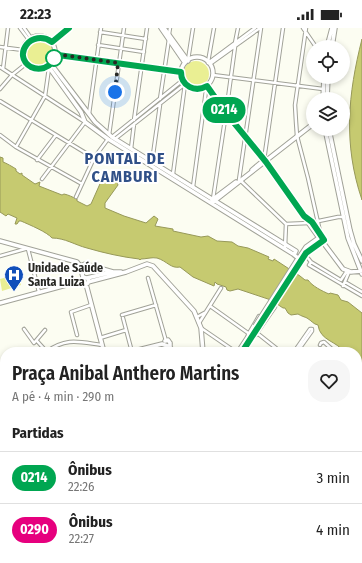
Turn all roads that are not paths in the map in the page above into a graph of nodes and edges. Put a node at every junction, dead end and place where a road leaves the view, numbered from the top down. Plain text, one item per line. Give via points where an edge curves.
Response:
1 (8, 28) edge
2 (20, 28) edge
3 (24, 28) edge
4 (69, 28) edge
5 (101, 28) edge
6 (124, 28) edge
7 (147, 28) edge
8 (161, 28) edge
9 (164, 28) edge
10 (170, 28) edge
11 (193, 28) edge
12 (214, 28) edge
13 (238, 28) edge
14 (255, 28) edge
15 (260, 28) edge
16 (283, 28) edge
17 (332, 28) edge
18 (335, 28) edge
19 (305, 29) edge
20 (100, 32) junction
21 (123, 35) junction
22 (169, 36) junction
23 (30, 39) junction
24 (146, 39) junction
25 (312, 40) edge
26 (329, 40) edge
27 (330, 40) edge
28 (52, 42) junction
29 (236, 43) junction
30 (98, 45) junction
31 (0, 47) edge
32 (235, 47) junction
33 (6, 48) junction
34 (120, 48) junction
35 (23, 50) junction
36 (144, 52) junction
37 (55, 54) junction
38 (96, 60) junction
39 (187, 61) junction
40 (27, 63) junction
41 (118, 63) junction
42 (209, 63) junction
43 (49, 66) junction
44 (142, 66) junction
45 (1, 68) edge
46 (165, 69) junction
47 (181, 72) junction
48 (12, 75) junction
49 (213, 76) junction
50 (231, 78) junction
51 (253, 81) junction
52 (184, 82) junction
53 (275, 84) junction
54 (324, 84) edge
55 (297, 87) junction
56 (206, 88) junction
57 (0, 89) edge
58 (324, 89) junction
59 (324, 92) edge
60 (45, 96) junction
61 (160, 100) junction
62 (0, 101) edge
63 (160, 104) junction
64 (226, 113) junction
65 (90, 116) junction
66 (32, 120) junction
67 (85, 122) junction
68 (95, 122) junction
69 (134, 122) junction
70 (90, 126) junction
71 (306, 129) edge
72 (56, 135) junction
73 (0, 136) edge
74 (297, 136) junction
75 (326, 136) edge
76 (330, 136) edge
77 (111, 138) junction
78 (245, 138) junction
79 (69, 143) junction
80 (16, 147) junction
81 (131, 149) junction
82 (277, 152) junction
83 (265, 154) junction
84 (269, 156) junction
85 (94, 158) junction
86 (37, 160) junction
87 (152, 162) junction
88 (264, 162) junction
89 (50, 167) junction
90 (157, 167) junction
91 (240, 172) junction
92 (171, 175) junction
93 (244, 176) junction
94 (42, 179) dead end
95 (240, 181) junction
96 (82, 184) junction
97 (193, 187) junction
98 (215, 195) junction
99 (76, 197) dead end
100 (213, 201) junction
101 (343, 217) junction
102 (318, 221) junction
103 (310, 223) junction
104 (286, 224) junction
105 (322, 239) junction
106 (0, 241) edge
107 (285, 247) junction
108 (27, 249) junction
109 (308, 250) junction
110 (356, 254) junction
111 (0, 256) edge
112 (298, 260) junction
113 (356, 261) junction
114 (362, 261) edge
115 (310, 262) junction
116 (80, 266) junction
117 (349, 271) junction
118 (113, 272) junction
119 (126, 272) junction
120 (362, 272) edge
121 (148, 278) dead end
122 (341, 280) junction
123 (85, 281) junction
124 (345, 282) junction
125 (340, 284) junction
126 (343, 286) junction
127 (221, 288) dead end
128 (39, 292) junction
129 (362, 292) edge
130 (362, 296) edge
131 (0, 303) edge
132 (91, 305) junction
133 (156, 305) junction
134 (210, 306) junction
135 (206, 311) junction
136 (122, 315) dead end
137 (197, 317) junction
138 (123, 318) dead end
139 (201, 326) junction
140 (24, 329) dead end
141 (45, 330) dead end
142 (126, 330) junction
143 (248, 333) junction
144 (257, 333) junction
145 (77, 335) dead end
146 (100, 338) junction
147 (86, 339) dead end
148 (248, 340) junction
149 (37, 341) junction
150 (88, 343) junction
151 (167, 343) junction
152 (102, 345) joint
153 (320, 345) dead end
154 (42, 347) edge
155 (55, 347) edge
156 (130, 347) edge
157 (151, 347) edge
158 (170, 347) edge
159 (203, 347) edge
160 (230, 347) edge
161 (242, 347) edge
162 (244, 347) edge
163 (275, 347) edge
164 (297, 347) edge
165 (301, 347) edge
166 (330, 347) edge

1 - 33 street
2 - 23 street
3 - 23 street
4 - 28 street
5 - 20 street
6 - 21 street
7 - 24 street
8 - 22 street
9 - 22 street
10 - 22 street
11 - 39 street
12 - 42 street
13 - 29 street
14 - 29 street
15 - 32 street
15 - 51 street
16 - 53 street
17 - 26 street
18 - 27 street
19 - 25 street
19 - 55 street
20 - 21 street
20 - 30 street
21 - 24 street
21 - 34 street
22 - 39 street
22 - 46 street
23 - 28 street via 42,37
23 - 35 street
24 - 36 street
28 - 37 street
29 - 42 street
30 - 34 street
30 - 38 street
31 - 33 street
32 - 42 street
32 - 50 street
33 - 35 street
33 - 45 street
34 - 36 street
34 - 41 street
35 - 40 street
36 - 44 street
37 - 38 street
37 - 43 street
38 - 41 street
38 - 65 street
39 - 42 street via 198,58
39 - 47 street
40 - 43 street via 38,68
40 - 48 street
41 - 44 street
41 - 77 street
42 - 49 street
43 - 60 street
43 - 65 street
43 - 67 street via 82,112
44 - 46 street
44 - 69 street
45 - 48 street
46 - 47 street
46 - 61 street
47 - 52 street
48 - 57 street
48 - 60 street
49 - 50 street
49 - 56 street
50 - 51 street
50 - 64 street
51 - 53 street
51 - 78 street
52 - 56 street via 196,89
52 - 61 street
52 - 63 street
52 - 92 street
53 - 55 street
53 - 83 street
54 - 58 street
55 - 58 street
55 - 74 street
56 - 64 street
56 - 97 street
58 - 59 street
60 - 66 street
60 - 67 street
61 - 69 street
62 - 66 street
63 - 69 street
63 - 87 street
64 - 78 street
64 - 98 street
65 - 67 street
65 - 68 street
66 - 72 street
66 - 80 street
67 - 70 street
67 - 79 street
68 - 70 street
68 - 77 street
69 - 77 street
69 - 81 street
70 - 77 street
71 - 74 street
72 - 79 street
72 - 86 street
73 - 80 street
74 - 82 street
74 - 102 street
75 - 101 street
76 - 110 street
77 - 81 street
77 - 85 street
77 - 90 street
78 - 88 street
78 - 91 street
79 - 85 street
79 - 89 street
80 - 86 street
81 - 87 street
82 - 84 street
82 - 88 street
83 - 84 street
83 - 88 street
84 - 88 street
85 - 96 street
86 - 89 street
87 - 90 street
88 - 93 street
88 - 95 street
88 - 103 street
89 - 94 street
89 - 96 street
90 - 92 street
91 - 93 street
91 - 95 street
92 - 97 street
92 - 100 street
93 - 95 street
95 - 98 street
95 - 100 street
95 - 104 street
96 - 99 street
97 - 100 street
98 - 100 street
100 - 107 street
101 - 102 street
101 - 110 street via 348,238
102 - 103 street
102 - 105 street
103 - 104 street
103 - 105 street
104 - 107 street
105 - 109 street
105 - 112 street via 306,247
105 - 117 street via 343,269
106 - 108 street
107 - 112 street via 296,251 293,254
108 - 111 street
108 - 116 street via 77,262
108 - 128 street
109 - 112 street
109 - 115 street via 307,257
110 - 113 street
110 - 114 street
112 - 148 street, bridge
113 - 117 street via 355,267
113 - 120 street
115 - 122 street
115 - 125 street via 310,267
116 - 118 street via 85,264
116 - 123 street
117 - 120 street
117 - 122 street
117 - 124 street
118 - 119 street
118 - 123 street
119 - 123 street
119 - 137 street via 147,264 153,266
121 - 133 street
122 - 125 street
123 - 128 street
123 - 132 street
124 - 126 street
124 - 129 street
125 - 126 street
126 - 130 street
127 - 134 street
128 - 131 street
132 - 145 street via 71,312
132 - 146 street
133 - 136 street
133 - 151 street
134 - 135 street
134 - 143 street
135 - 137 street
135 - 139 street
137 - 139 street
138 - 142 street
139 - 159 street
139 - 160 street
140 - 149 street via 34,343
141 - 149 street
142 - 146 street
142 - 156 street
143 - 144 street via 269,302 275,307
143 - 148 street
144 - 148 street
144 - 163 street
146 - 152 street
147 - 150 street
148 - 161 street
148 - 162 street
149 - 154 street
150 - 152 street
150 - 155 street via 71,341
151 - 157 street
151 - 158 street
153 - 166 street via 324,342
164 - 165 street via 312,329

